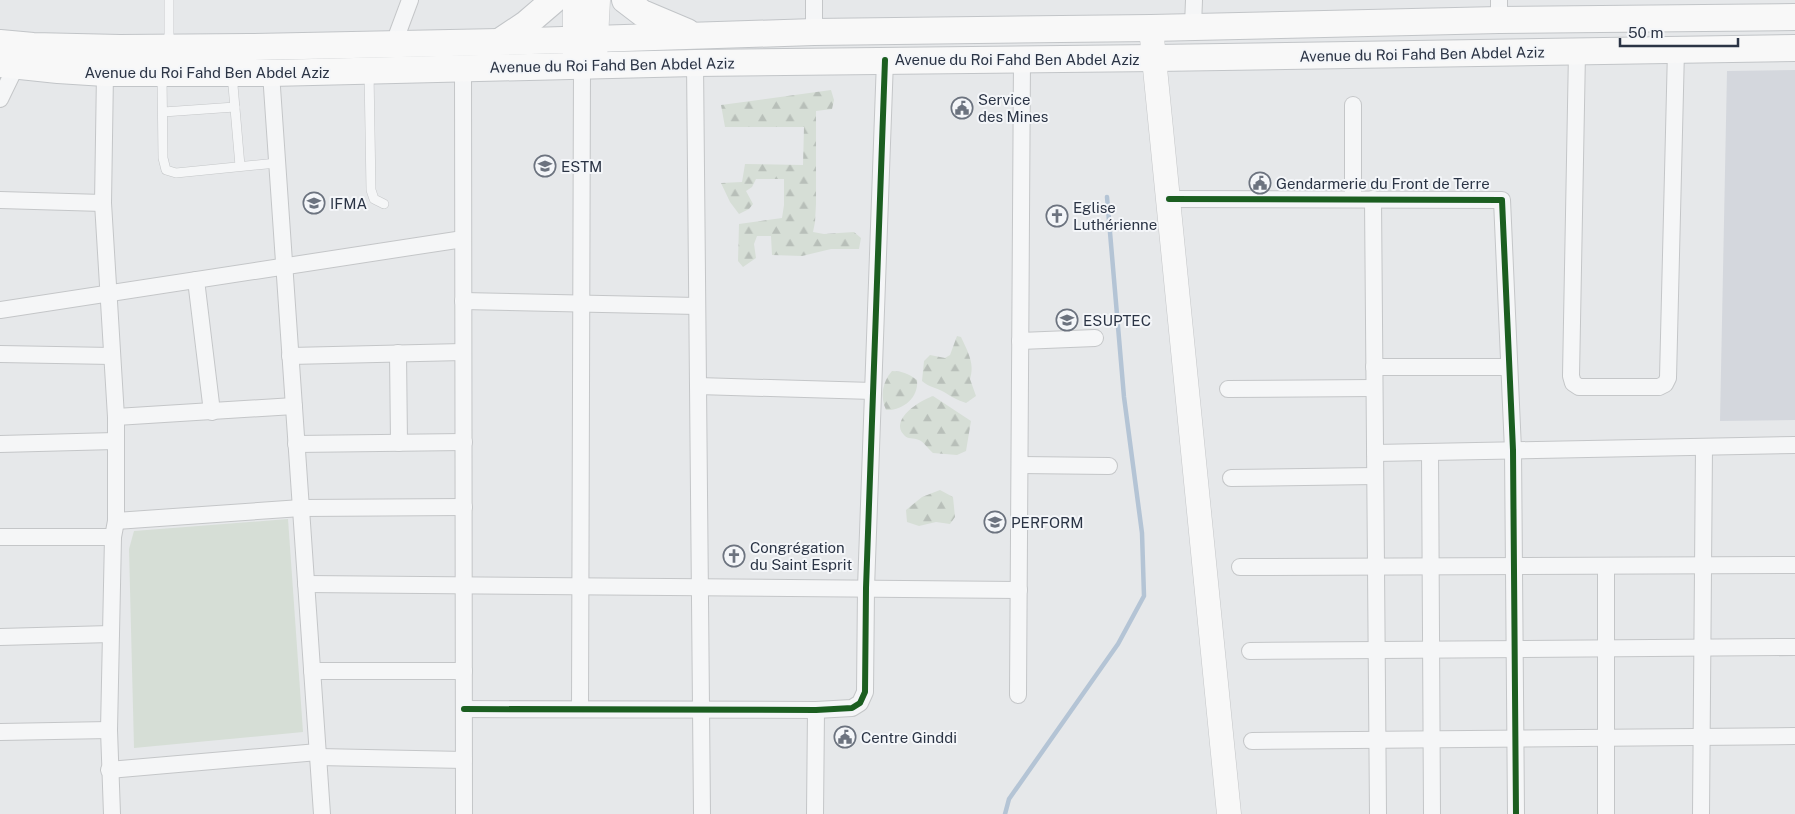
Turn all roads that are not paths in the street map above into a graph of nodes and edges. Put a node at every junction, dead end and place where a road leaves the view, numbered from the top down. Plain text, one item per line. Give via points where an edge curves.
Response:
1 (169, 0) edge
2 (410, 0) edge
3 (554, 0) edge
4 (575, 0) edge
5 (598, 0) edge
6 (625, 0) edge
7 (814, 0) edge
8 (1194, 0) edge
9 (1499, 10) edge
10 (1795, 17) edge
11 (1193, 26) junction
12 (1152, 28) junction
13 (814, 32) junction
14 (698, 36) junction
15 (585, 39) junction
16 (499, 42) junction
17 (0, 43) edge
18 (394, 44) junction
19 (169, 48) junction
20 (1795, 48) edge
21 (1676, 50) junction
22 (1577, 52) junction
23 (1156, 58) junction
24 (1022, 59) junction
25 (885, 60) junction
26 (695, 63) junction
27 (8, 65) edge
28 (584, 66) junction
29 (463, 69) junction
30 (369, 72) junction
31 (104, 73) junction
32 (162, 73) junction
33 (232, 73) junction
34 (271, 73) junction
35 (0, 99) edge
36 (1353, 105) dead end
37 (235, 107) junction
38 (163, 112) junction
39 (277, 162) junction
40 (240, 166) junction
41 (1169, 199) junction
42 (1353, 199) junction
43 (1373, 199) junction
44 (0, 200) edge
45 (103, 203) junction
46 (384, 204) dead end
47 (463, 240) junction
48 (284, 266) junction
49 (196, 280) junction
50 (109, 293) junction
51 (464, 300) junction
52 (582, 303) junction
53 (697, 306) junction
54 (0, 310) edge
55 (1095, 338) dead end
56 (1020, 341) junction
57 (464, 352) junction
58 (398, 353) junction
59 (0, 354) edge
60 (112, 356) junction
61 (290, 356) junction
62 (1509, 366) junction
63 (1374, 368) junction
64 (698, 386) junction
65 (1374, 388) junction
66 (1228, 389) dead end
67 (873, 391) junction
68 (294, 406) junction
69 (212, 412) junction
70 (116, 417) junction
71 (115, 441) junction
72 (464, 442) junction
73 (399, 443) junction
74 (0, 444) edge
75 (296, 444) junction
76 (1795, 445) edge
77 (1704, 446) junction
78 (1513, 450) junction
79 (1430, 452) junction
80 (1375, 453) junction
81 (1020, 465) junction
82 (1109, 466) dead end
83 (1375, 476) junction
84 (1231, 478) dead end
85 (301, 508) junction
86 (464, 508) junction
87 (115, 529) junction
88 (0, 537) edge
89 (1606, 566) junction
90 (1703, 566) junction
91 (1795, 566) edge
92 (1376, 567) junction
93 (1430, 567) junction
94 (1514, 567) junction
95 (1240, 568) dead end
96 (306, 584) junction
97 (464, 585) junction
98 (580, 586) junction
99 (700, 587) junction
100 (866, 588) junction
101 (1019, 590) junction
102 (112, 634) junction
103 (0, 637) edge
104 (1795, 646) edge
105 (1702, 647) junction
106 (1606, 648) junction
107 (1514, 649) junction
108 (1377, 650) junction
109 (1431, 650) junction
110 (1250, 651) dead end
111 (464, 671) junction
112 (312, 672) junction
113 (1018, 695) dead end
114 (464, 709) junction
115 (580, 709) junction
116 (701, 710) junction
117 (816, 710) junction
118 (109, 730) junction
119 (0, 732) edge
120 (1795, 736) edge
121 (1702, 737) junction
122 (1515, 738) junction
123 (1606, 738) junction
124 (1377, 739) junction
125 (1431, 739) junction
126 (1252, 741) dead end
127 (318, 754) junction
128 (464, 760) junction
129 (109, 770) junction
130 (112, 814) edge
131 (322, 814) edge
132 (464, 814) edge
133 (702, 814) edge
134 (815, 814) edge
135 (1229, 814) edge
136 (1378, 814) edge
137 (1432, 814) edge
138 (1516, 814) edge
139 (1606, 814) edge
140 (1701, 814) edge

1 - 19 lane
2 - 18 street
3 - 16 main road
4 - 15 street
5 - 15 street
6 - 14 main road via 642,13
7 - 13 street
8 - 11 street
9 - 10 main road, Avenue du Roi Fahd Ben Abdel Aziz
9 - 11 main road, Avenue du Roi Fahd Ben Abdel Aziz
11 - 12 main road, Avenue du Roi Fahd Ben Abdel Aziz
12 - 13 main road, Avenue du Roi Fahd Ben Abdel Aziz
12 - 23 street
13 - 14 main road, Avenue du Roi Fahd Ben Abdel Aziz
14 - 15 main road, Avenue du Roi Fahd Ben Abdel Aziz
15 - 16 main road, Avenue du Roi Fahd Ben Abdel Aziz
15 - 28 street
16 - 18 main road, Avenue du Roi Fahd Ben Abdel Aziz
17 - 19 main road, Avenue du Roi Fahd Ben Abdel Aziz
18 - 19 main road, Avenue du Roi Fahd Ben Abdel Aziz
20 - 21 main road, Avenue du Roi Fahd Ben Abdel Aziz
21 - 22 main road, Avenue du Roi Fahd Ben Abdel Aziz
21 - 22 street via 1668,378 1659,387 1579,387 1571,376
22 - 23 main road, Avenue du Roi Fahd Ben Abdel Aziz
23 - 24 main road, Avenue du Roi Fahd Ben Abdel Aziz
23 - 41 street
24 - 25 main road, Avenue du Roi Fahd Ben Abdel Aziz
24 - 56 street
25 - 26 main road, Avenue du Roi Fahd Ben Abdel Aziz
25 - 67 street
26 - 28 main road, Avenue du Roi Fahd Ben Abdel Aziz
26 - 53 street
27 - 31 main road, Avenue du Roi Fahd Ben Abdel Aziz
27 - 35 street
28 - 29 main road, Avenue du Roi Fahd Ben Abdel Aziz
28 - 52 street
29 - 30 main road, Avenue du Roi Fahd Ben Abdel Aziz
29 - 47 street
30 - 34 main road, Avenue du Roi Fahd Ben Abdel Aziz
30 - 46 lane via 371,190 374,199
31 - 32 main road, Avenue du Roi Fahd Ben Abdel Aziz
31 - 45 street
32 - 33 main road, Avenue du Roi Fahd Ben Abdel Aziz
32 - 38 lane
33 - 34 main road, Avenue du Roi Fahd Ben Abdel Aziz
33 - 37 lane
34 - 39 street
36 - 42 street
37 - 38 lane
37 - 40 lane
38 - 40 lane via 166,170 176,173
39 - 40 lane
39 - 48 street
41 - 42 street
41 - 135 street
42 - 43 street
43 - 62 street via 1502,200
43 - 63 street
44 - 45 street
45 - 50 street
47 - 48 street
47 - 51 street
48 - 49 street
48 - 61 street
49 - 50 street
49 - 69 street
50 - 54 street
50 - 60 street
51 - 52 street
51 - 57 street
52 - 53 street
52 - 98 street
53 - 64 street
55 - 56 street
56 - 81 street
57 - 58 street
57 - 72 street
58 - 61 street
58 - 73 street
59 - 60 street
60 - 70 street
61 - 68 street
62 - 63 street
62 - 78 street
63 - 65 street
64 - 67 street
64 - 99 street
65 - 66 street
65 - 80 street
67 - 100 street
68 - 69 street
68 - 75 street
69 - 70 street
70 - 71 street
71 - 74 street
71 - 87 street
72 - 73 street
72 - 86 street
73 - 75 street
75 - 85 street
76 - 77 street
77 - 78 street
77 - 90 street
78 - 79 street
78 - 94 street
79 - 80 street
79 - 93 street
80 - 83 street
81 - 82 street
81 - 101 street
83 - 84 street
83 - 92 street
85 - 86 street
85 - 87 street
85 - 96 street
86 - 97 street
87 - 88 street
87 - 102 street
89 - 90 street
89 - 94 street
89 - 106 street
90 - 91 street
90 - 105 street
92 - 93 street
92 - 95 street
92 - 108 street
93 - 94 street
93 - 109 street
94 - 107 street
96 - 97 street
96 - 112 street
97 - 98 street
97 - 111 street
98 - 99 street
98 - 115 street
99 - 100 street
99 - 116 street
100 - 101 street
100 - 117 street via 865,692 860,703 852,708
101 - 113 street
102 - 103 street
102 - 118 street
104 - 105 street
105 - 106 street
105 - 121 street
106 - 107 street
106 - 123 street
107 - 109 street
107 - 122 street
108 - 109 street
108 - 110 street
108 - 124 street
109 - 125 street
111 - 112 street
111 - 114 street
112 - 127 street
114 - 115 street
114 - 128 street
115 - 116 street
116 - 117 street
116 - 133 street
117 - 134 street
118 - 119 street
118 - 129 street
120 - 121 street
121 - 123 street
121 - 140 street
122 - 123 street
122 - 125 street
122 - 138 street
123 - 139 street
124 - 125 street
124 - 126 street
124 - 136 street
125 - 137 street
127 - 128 street
127 - 129 street
127 - 131 street
128 - 132 street
129 - 130 street

